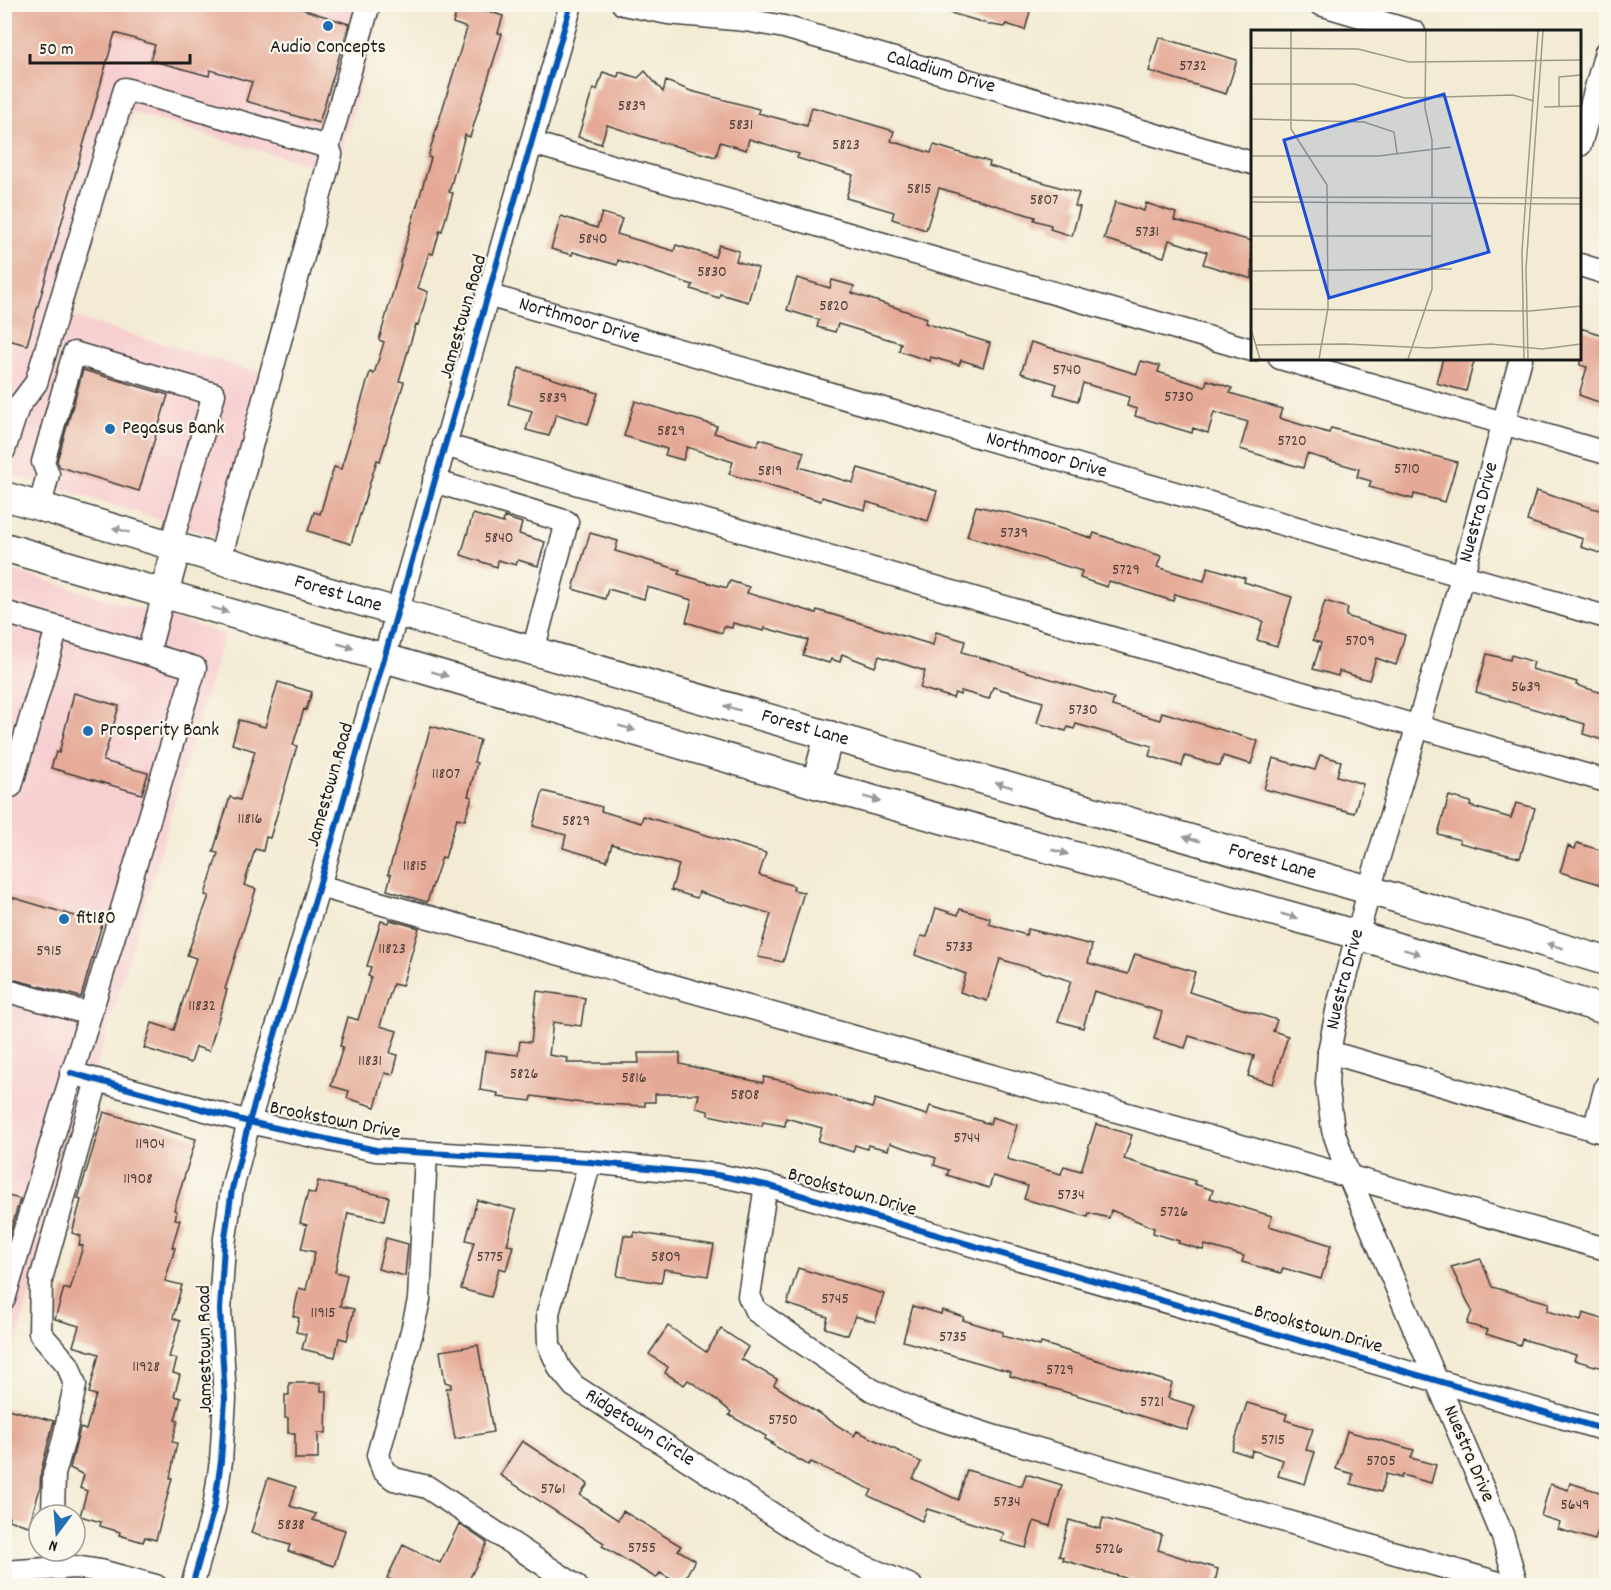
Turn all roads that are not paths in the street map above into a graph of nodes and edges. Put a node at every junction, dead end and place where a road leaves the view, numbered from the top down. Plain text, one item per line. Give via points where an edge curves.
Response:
1 (369, 4) edge
2 (571, 4) edge
3 (623, 4) edge
4 (1320, 4) edge
5 (1407, 30) edge
6 (1606, 52) edge
7 (1594, 84) edge
8 (1581, 141) edge
9 (532, 143) junction
10 (328, 147) junction
11 (1251, 163) edge
12 (1581, 265) edge
13 (1606, 273) edge
14 (487, 295) junction
15 (1251, 351) edge
16 (1287, 360) edge
17 (1520, 360) edge
18 (1504, 423) junction
19 (444, 445) junction
20 (4, 450) edge
21 (1606, 453) edge
22 (434, 481) junction
23 (4, 496) edge
24 (40, 506) junction
25 (174, 546) junction
26 (4, 547) edge
27 (220, 559) junction
28 (1463, 574) junction
29 (164, 593) junction
30 (4, 612) edge
31 (397, 612) junction
32 (1606, 616) edge
33 (57, 628) junction
34 (533, 651) junction
35 (148, 654) junction
36 (384, 657) junction
37 (1418, 728) junction
38 (829, 735) junction
39 (1606, 782) edge
40 (816, 783) junction
41 (11, 786) dead end
42 (319, 886) junction
43 (1369, 890) junction
44 (1356, 935) junction
45 (1606, 961) edge
46 (4, 990) edge
47 (1606, 1010) edge
48 (90, 1014) junction
49 (1329, 1052) junction
50 (72, 1073) junction
51 (97, 1080) junction
52 (1606, 1086) edge
53 (249, 1122) junction
54 (1600, 1131) edge
55 (426, 1153) junction
56 (590, 1162) junction
57 (1348, 1174) junction
58 (766, 1185) junction
59 (1606, 1249) edge
60 (4, 1299) edge
61 (1437, 1382) junction
62 (1606, 1430) edge
63 (53, 1503) edge
64 (41, 1563) edge
65 (66, 1563) edge
66 (4, 1572) edge
67 (156, 1586) edge
68 (192, 1586) edge
69 (576, 1586) edge
70 (911, 1586) edge
71 (1509, 1586) edge
72 (1517, 1586) edge

1 - 10 street
2 - 9 street, Jamestown Road
3 - 11 street, Caladium Drive via 784,27
4 - 5 street
6 - 7 street
7 - 8 street
9 - 14 street, Jamestown Road
9 - 15 street
10 - 20 street via 125,89 36,383 18,407
10 - 27 street via 328,166
12 - 13 street
14 - 19 street, Jamestown Road
14 - 28 street, Northmoor Drive
16 - 18 street
17 - 18 street, Nuestra Drive
18 - 21 street
18 - 28 street, Nuestra Drive
19 - 22 street, Jamestown Road
19 - 37 street
22 - 31 street, Jamestown Road
22 - 34 street via 567,522
23 - 24 main road, Forest Lane
25 -> 24 main road, Forest Lane
24 - 25 street via 48,474 43,462 74,353 214,394
25 - 27 main road, Forest Lane
25 - 29 main road
26 - 29 main road
27 - 31 main road, Forest Lane
28 - 32 street, Northmoor Drive
28 - 37 street, Nuestra Drive
29 - 35 street
29 -> 36 main road
30 - 33 street
31 - 34 main road, Forest Lane
31 - 36 street, Jamestown Road
33 - 35 street
33 - 41 street
38 -> 34 main road, Forest Lane
35 - 48 street via 195,668
36 -> 40 main road
36 - 42 street, Jamestown Road
37 - 39 street
37 - 43 street, Nuestra Drive
38 - 40 main road
43 -> 38 main road, Forest Lane
40 -> 44 main road
42 - 53 street, Jamestown Road
42 - 57 street
43 - 44 street, Nuestra Drive
45 -> 43 main road, Forest Lane
44 -> 47 main road
44 - 49 street, Nuestra Drive
46 - 48 street
48 - 50 street
49 - 54 street
49 - 57 street, Nuestra Drive via 1327,1084 1333,1130
50 - 51 street, Brookstown Drive
50 - 60 street
51 - 53 street, Brookstown Drive
51 - 63 street via 41,1279 40,1334 68,1365 75,1384 54,1474
52 - 54 street
53 - 55 street, Brookstown Drive via 376,1150
53 - 68 street, Jamestown Road via 232,1189 224,1245 220,1310 225,1399 221,1461 214,1508
55 - 56 street, Brookstown Drive
55 - 69 street via 419,1300 378,1455 383,1470 394,1479 427,1487
56 - 58 street, Brookstown Drive via 717,1175
56 - 70 street, Ridgetown Circle via 548,1312 549,1345 560,1369 574,1386 817,1543
57 - 59 street
57 - 61 street, Nuestra Drive
58 - 61 street, Brookstown Drive
58 - 71 street via 749,1296 756,1311 872,1390 924,1414 989,1435
61 - 62 street, Brookstown Drive
61 - 72 street, Nuestra Drive via 1503,1537
64 - 66 street
65 - 67 street

